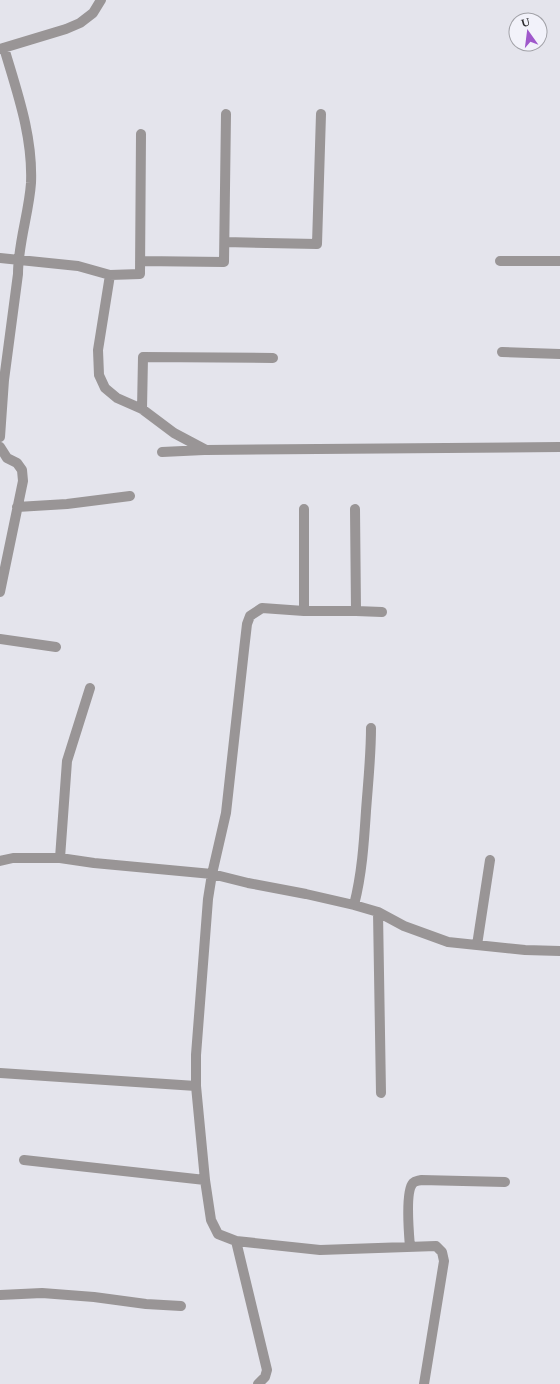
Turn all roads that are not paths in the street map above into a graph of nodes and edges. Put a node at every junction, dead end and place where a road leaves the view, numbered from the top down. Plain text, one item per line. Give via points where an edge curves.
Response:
1 (101, 0) edge
2 (2, 49) edge
3 (226, 114) dead end
4 (321, 114) dead end
5 (141, 134) dead end
6 (225, 242) junction
7 (0, 258) edge
8 (18, 261) junction
9 (140, 261) junction
10 (560, 261) edge
11 (500, 262) dead end
12 (110, 274) junction
13 (502, 352) dead end
14 (560, 354) edge
15 (273, 358) dead end
16 (142, 409) junction
17 (0, 437) edge
18 (0, 447) edge
19 (560, 447) edge
20 (206, 450) junction
21 (162, 452) dead end
22 (130, 496) dead end
23 (17, 507) junction
24 (304, 509) dead end
25 (355, 509) dead end
26 (0, 592) edge
27 (356, 611) junction
28 (304, 612) junction
29 (382, 612) dead end
30 (0, 639) edge
31 (56, 647) dead end
32 (90, 688) dead end
33 (371, 728) dead end
34 (60, 858) junction
35 (490, 860) dead end
36 (0, 861) edge
37 (212, 874) junction
38 (354, 905) junction
39 (378, 912) junction
40 (477, 945) junction
41 (560, 951) edge
42 (0, 1074) edge
43 (196, 1086) junction
44 (381, 1093) dead end
45 (24, 1160) dead end
46 (205, 1180) junction
47 (505, 1182) dead end
48 (236, 1241) junction
49 (410, 1247) junction
50 (0, 1295) edge
51 (182, 1306) dead end
52 (258, 1384) edge
53 (424, 1384) edge

1 - 2 street via 93,13 80,23
2 - 8 street via 22,110 30,154 31,182
3 - 6 street
4 - 6 street via 317,244
5 - 9 street
6 - 9 street via 224,262
7 - 8 street
8 - 12 street via 78,266
8 - 17 street
9 - 12 street via 140,274
10 - 11 street
12 - 16 street via 98,350 100,375 105,388 117,398
13 - 14 street
15 - 16 street via 143,357
16 - 20 street via 174,433
18 - 23 street via 7,458 17,462 22,470 23,481
19 - 20 street
20 - 21 street
22 - 23 street
23 - 26 street
24 - 28 street
25 - 27 street
27 - 28 street
27 - 29 street
28 - 37 street via 262,608 250,616 247,624 226,813
30 - 31 street
32 - 34 street via 67,762
33 - 38 street via 363,846 359,887
34 - 36 street via 13,858
34 - 37 street
35 - 40 street
37 - 38 street
37 - 43 street via 201,985
38 - 39 street
39 - 40 street via 404,926 448,942
39 - 44 street
40 - 41 street
42 - 43 street
43 - 46 street
45 - 46 street
46 - 48 street via 211,1220 218,1234
47 - 49 street via 422,1180 412,1184 408,1194
48 - 49 street via 320,1250
48 - 52 street via 267,1370 265,1377
49 - 53 street via 436,1246 442,1252 444,1260
50 - 51 street via 42,1293

